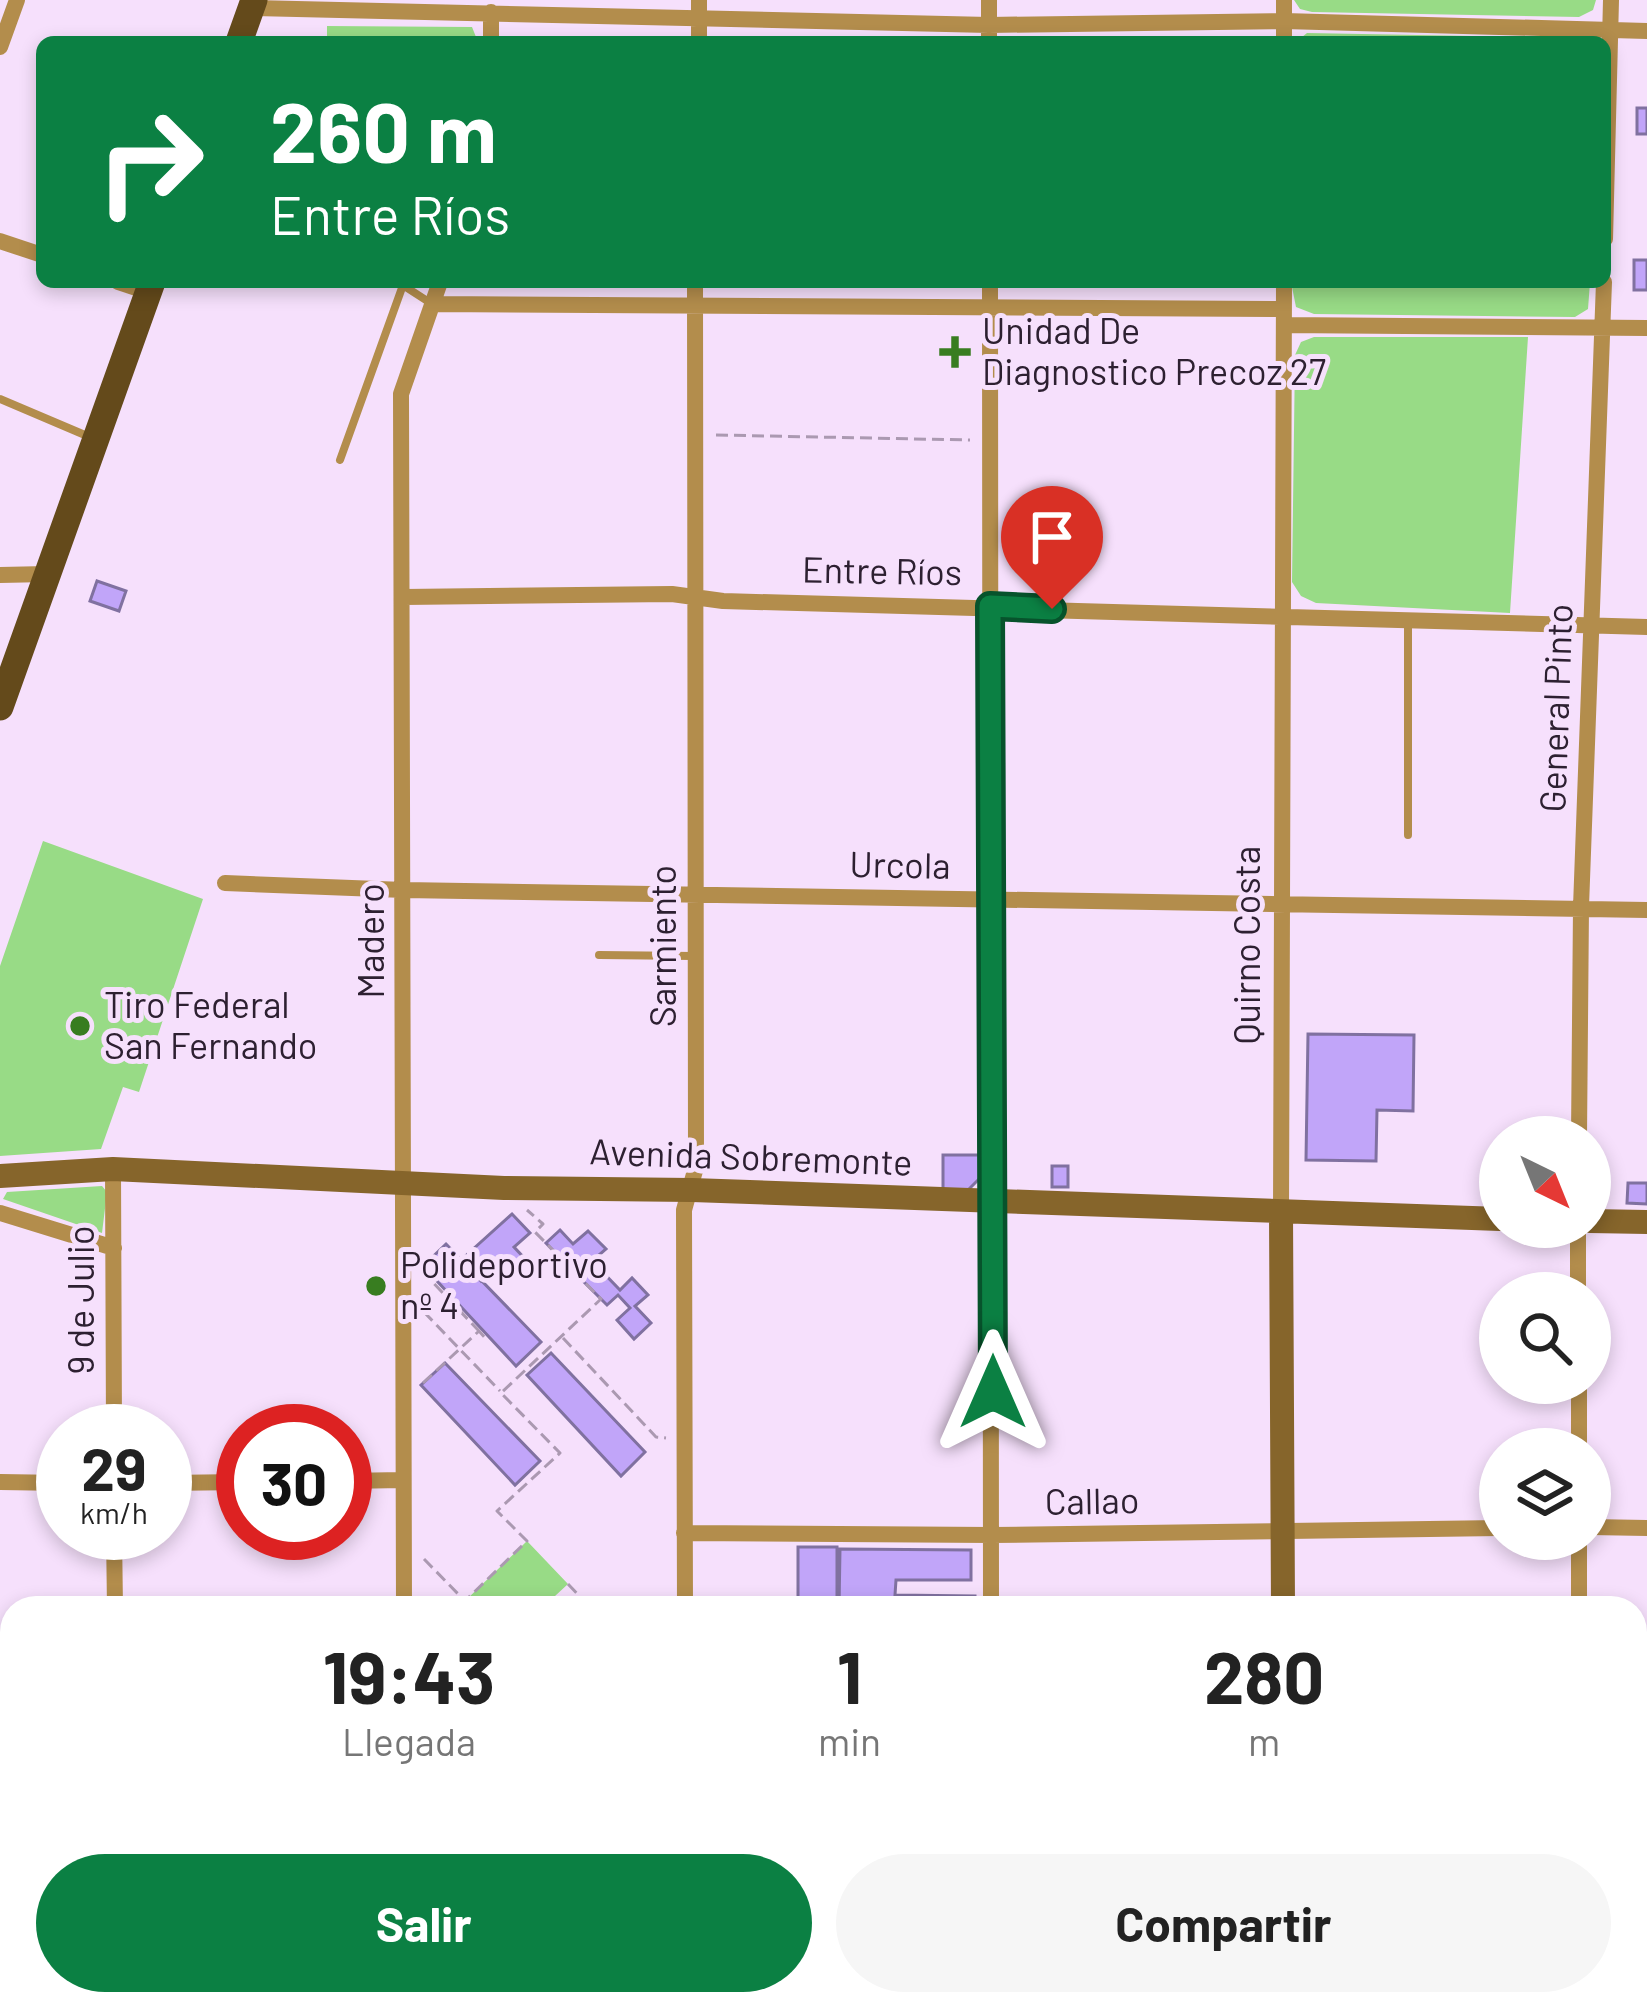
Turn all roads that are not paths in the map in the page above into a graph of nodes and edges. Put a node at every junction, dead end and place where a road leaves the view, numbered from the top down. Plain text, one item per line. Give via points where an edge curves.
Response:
1 (17, 0) edge
2 (989, 0) edge
3 (1283, 0) edge
4 (1611, 0) edge
5 (252, 4) edge
6 (577, 7) edge
7 (699, 8) edge
8 (491, 11) junction
9 (1284, 21) junction
10 (1610, 31) junction
11 (1647, 31) edge
12 (989, 33) edge
13 (241, 36) edge
14 (490, 36) edge
15 (1284, 36) edge
16 (1610, 36) edge
17 (0, 47) edge
18 (0, 241) edge
19 (36, 253) edge
20 (150, 288) edge
21 (400, 288) edge
22 (407, 288) edge
23 (438, 288) edge
24 (695, 288) edge
25 (990, 288) edge
26 (1284, 288) edge
27 (1604, 288) edge
28 (432, 304) junction
29 (694, 305) junction
30 (990, 307) junction
31 (1284, 317) junction
32 (1603, 327) junction
33 (1647, 328) edge
34 (0, 399) edge
35 (95, 439) junction
36 (340, 460) dead end
37 (47, 574) junction
38 (0, 575) edge
39 (404, 597) junction
40 (695, 597) junction
41 (990, 606) junction
42 (1285, 618) junction
43 (1408, 622) junction
44 (1592, 627) junction
45 (1647, 627) edge
46 (0, 707) edge
47 (1408, 835) dead end
48 (225, 883) dead end
49 (404, 890) junction
50 (695, 895) junction
51 (991, 899) junction
52 (1283, 903) junction
53 (1581, 908) junction
54 (1647, 910) edge
55 (599, 955) dead end
56 (695, 956) junction
57 (1579, 1116) edge
58 (113, 1169) junction
59 (0, 1177) edge
60 (403, 1184) junction
61 (692, 1190) junction
62 (994, 1201) junction
63 (0, 1213) edge
64 (1281, 1213) junction
65 (1479, 1218) edge
66 (1611, 1221) edge
67 (1647, 1222) edge
68 (114, 1247) junction
69 (114, 1404) edge
70 (402, 1480) junction
71 (372, 1481) edge
72 (0, 1482) edge
73 (36, 1483) edge
74 (1611, 1527) edge
75 (1479, 1528) edge
76 (1647, 1528) edge
77 (1282, 1531) junction
78 (684, 1532) junction
79 (992, 1535) junction
80 (114, 1560) edge
81 (1579, 1560) edge
82 (115, 1596) edge
83 (404, 1596) edge
84 (685, 1596) edge
85 (992, 1596) edge
86 (1283, 1596) edge
87 (1579, 1596) edge

1 - 17 street
2 - 12 street
3 - 9 street
4 - 10 street
5 - 8 street
5 - 13 main road
6 - 7 street
6 - 8 street
7 - 12 street
8 - 14 street
9 - 10 street
9 - 12 street
9 - 15 street
10 - 11 street
10 - 16 street
18 - 19 street
20 - 35 main road
21 - 36 lane
22 - 28 lane
23 - 28 street, Madero
24 - 29 street, Sarmiento
25 - 30 street
26 - 31 street, Quirno Costa
27 - 32 street, General Pinto
28 - 29 street
28 - 39 street, Madero via 401,394
29 - 30 street
29 - 40 street, Sarmiento
30 - 31 street
30 - 41 street
31 - 32 street
31 - 42 street, Quirno Costa
32 - 33 street
32 - 44 street, General Pinto
34 - 35 lane
35 - 37 main road
37 - 38 street
37 - 46 main road
39 - 40 street, Entre Ríos
39 - 49 street, Madero
40 - 41 street, Entre Ríos
40 - 50 street, Sarmiento
41 - 42 street, Entre Ríos
41 - 51 street
42 - 43 street, Entre Ríos
42 - 52 street, Quirno Costa
43 - 44 street, Entre Ríos
43 - 47 lane
44 - 45 street, Entre Ríos
44 - 53 street, General Pinto
48 - 49 street, Urcola
49 - 50 street, Urcola
49 - 60 street, Madero
50 - 51 street, Urcola
50 - 56 street, Sarmiento
51 - 52 street, Urcola
51 - 62 street
52 - 53 street, Urcola
52 - 64 street, Quirno Costa
53 - 54 street, Urcola
53 - 57 street, General Pinto
55 - 56 lane
56 - 61 street, Sarmiento
58 - 59 main road, Avenida Sobremonte
58 - 60 main road, Avenida Sobremonte
58 - 68 street, 9 de Julio
60 - 61 main road, Avenida Sobremonte
60 - 70 street, Madero
61 - 62 main road, Avenida Sobremonte
61 - 78 street, Sarmiento via 684,1210
62 - 64 main road, Avenida Sobremonte
62 - 79 street
63 - 68 street
64 - 65 main road, Avenida Sobremonte
64 - 77 main road, Quirno Costa
66 - 67 main road
68 - 69 street, 9 de Julio
70 - 71 street
70 - 83 street, Madero
72 - 73 street
74 - 76 street
75 - 77 street, Callao
77 - 79 street, Callao
77 - 86 main road, Quirno Costa
78 - 79 street, Callao
78 - 84 street, Sarmiento
79 - 85 street
80 - 82 street
81 - 87 street

